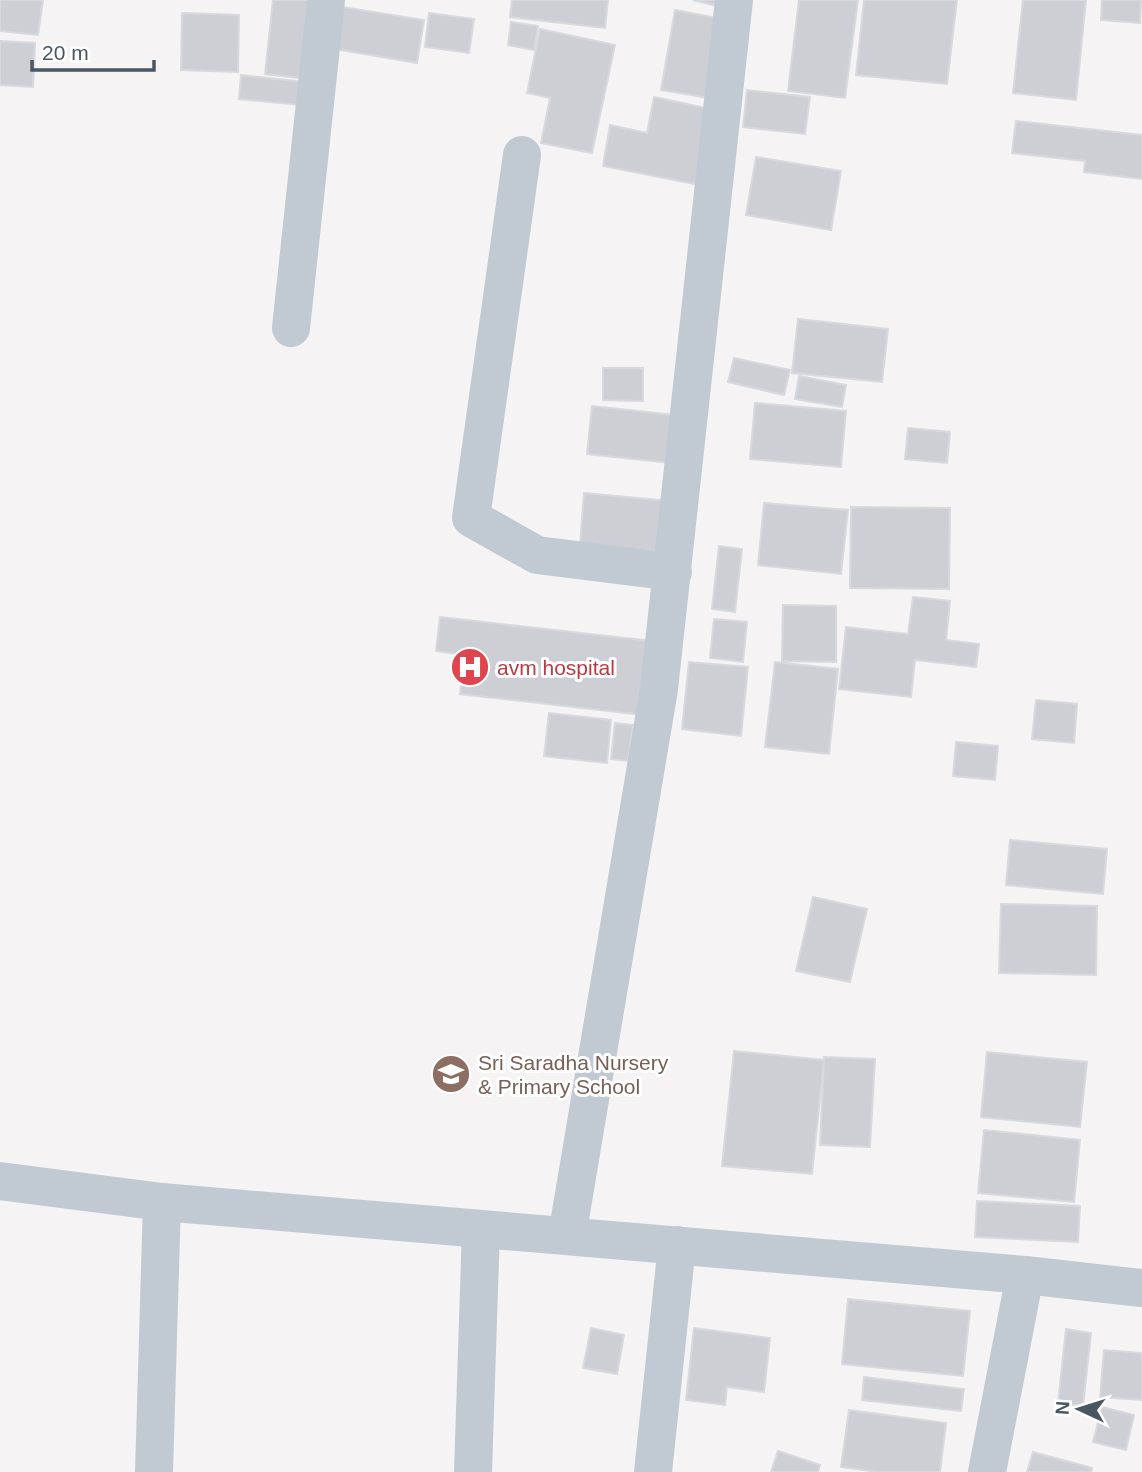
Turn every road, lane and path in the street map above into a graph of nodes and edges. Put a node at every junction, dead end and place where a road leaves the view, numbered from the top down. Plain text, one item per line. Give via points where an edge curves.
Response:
1 (326, 0) edge
2 (734, 0) edge
3 (522, 155) dead end
4 (291, 328) dead end
5 (673, 572) junction
6 (0, 1181) edge
7 (162, 1202) junction
8 (481, 1229) junction
9 (567, 1236) junction
10 (677, 1245) junction
11 (1025, 1275) junction
12 (1142, 1288) edge
13 (154, 1472) edge
14 (473, 1472) edge
15 (653, 1472) edge
16 (987, 1472) edge

1 - 4 street
2 - 5 street
3 - 5 street via 471,518 537,555
5 - 9 street via 659,689
6 - 7 street
7 - 8 street
7 - 13 street
8 - 9 street
8 - 14 street
9 - 10 street
10 - 11 street
10 - 15 street
11 - 12 street
11 - 16 street

